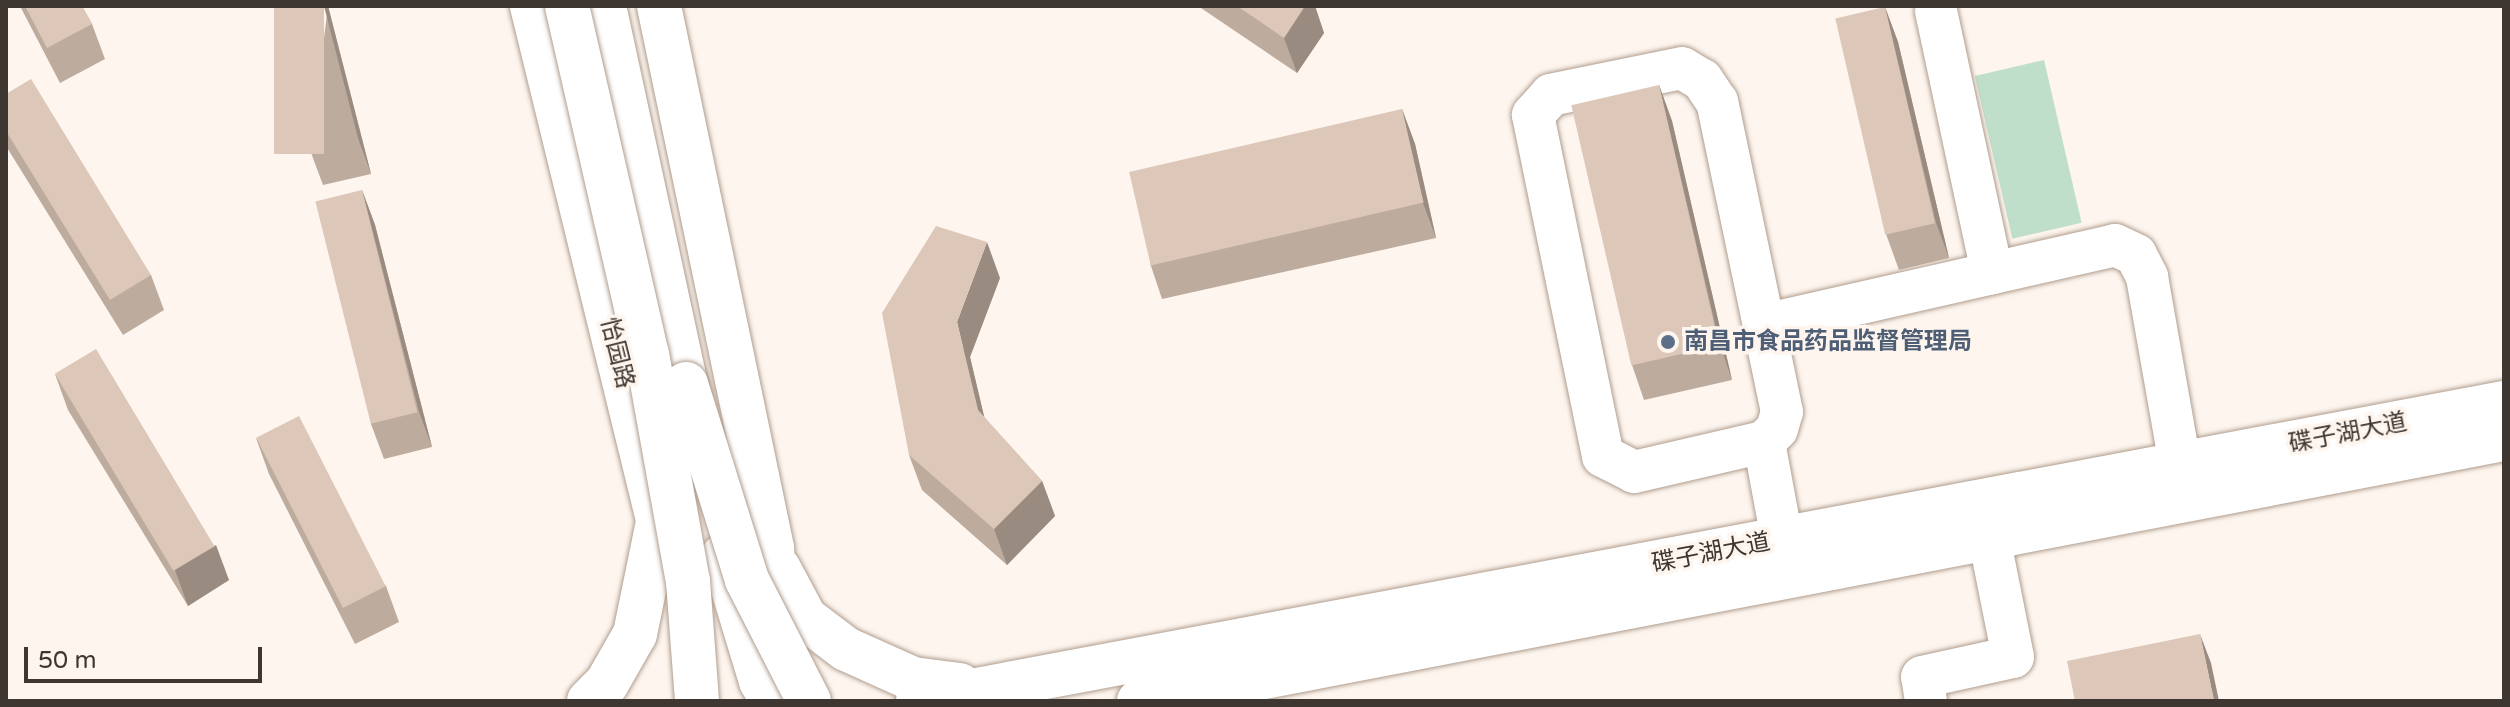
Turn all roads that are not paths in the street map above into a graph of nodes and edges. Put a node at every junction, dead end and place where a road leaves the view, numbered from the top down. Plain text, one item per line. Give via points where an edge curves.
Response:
1 (532, 6) edge
2 (567, 6) edge
3 (604, 6) edge
4 (659, 6) edge
5 (1936, 11) dead end
6 (1992, 273) junction
7 (1764, 325) junction
8 (647, 354) junction
9 (686, 384) junction
10 (2504, 403) edge
11 (2504, 439) edge
12 (1764, 442) junction
13 (2180, 464) junction
14 (658, 522) junction
15 (1989, 537) junction
16 (1782, 539) junction
17 (772, 548) junction
18 (990, 689) junction
19 (589, 701) edge
20 (673, 701) edge
21 (700, 701) edge
22 (772, 701) edge
23 (784, 701) edge
24 (809, 701) edge
25 (918, 701) edge
26 (1139, 701) edge
27 (1926, 701) edge

1 - 14 main road, 怡园路
2 - 8 main road, bridge
3 - 9 main road
4 - 17 main road
5 - 6 street
6 - 7 street
6 - 13 street via 2115,245 2136,255 2147,277
7 - 12 street via 1782,412 1777,429
7 - 12 street via 1717,102 1702,80 1682,68 1551,95 1533,115 1603,456 1634,472
8 - 20 main road, bridge
8 - 21 main road, bridge via 688,581
9 - 22 main road, bridge via 726,570
9 - 24 main road, bridge via 747,580
10 - 13 main road, 碟子湖大道
11 - 15 main road, 碟子湖大道
12 - 16 street
13 - 16 main road, 碟子湖大道
14 - 19 main road via 635,634 607,683
14 - 21 main road, 怡园路
15 - 26 main road, 碟子湖大道
15 - 27 street via 2013,657 1922,677
16 - 18 main road, 碟子湖大道
17 - 18 main road via 805,618 846,649 913,679
17 - 23 main road
18 - 25 main road, 碟子湖大道

